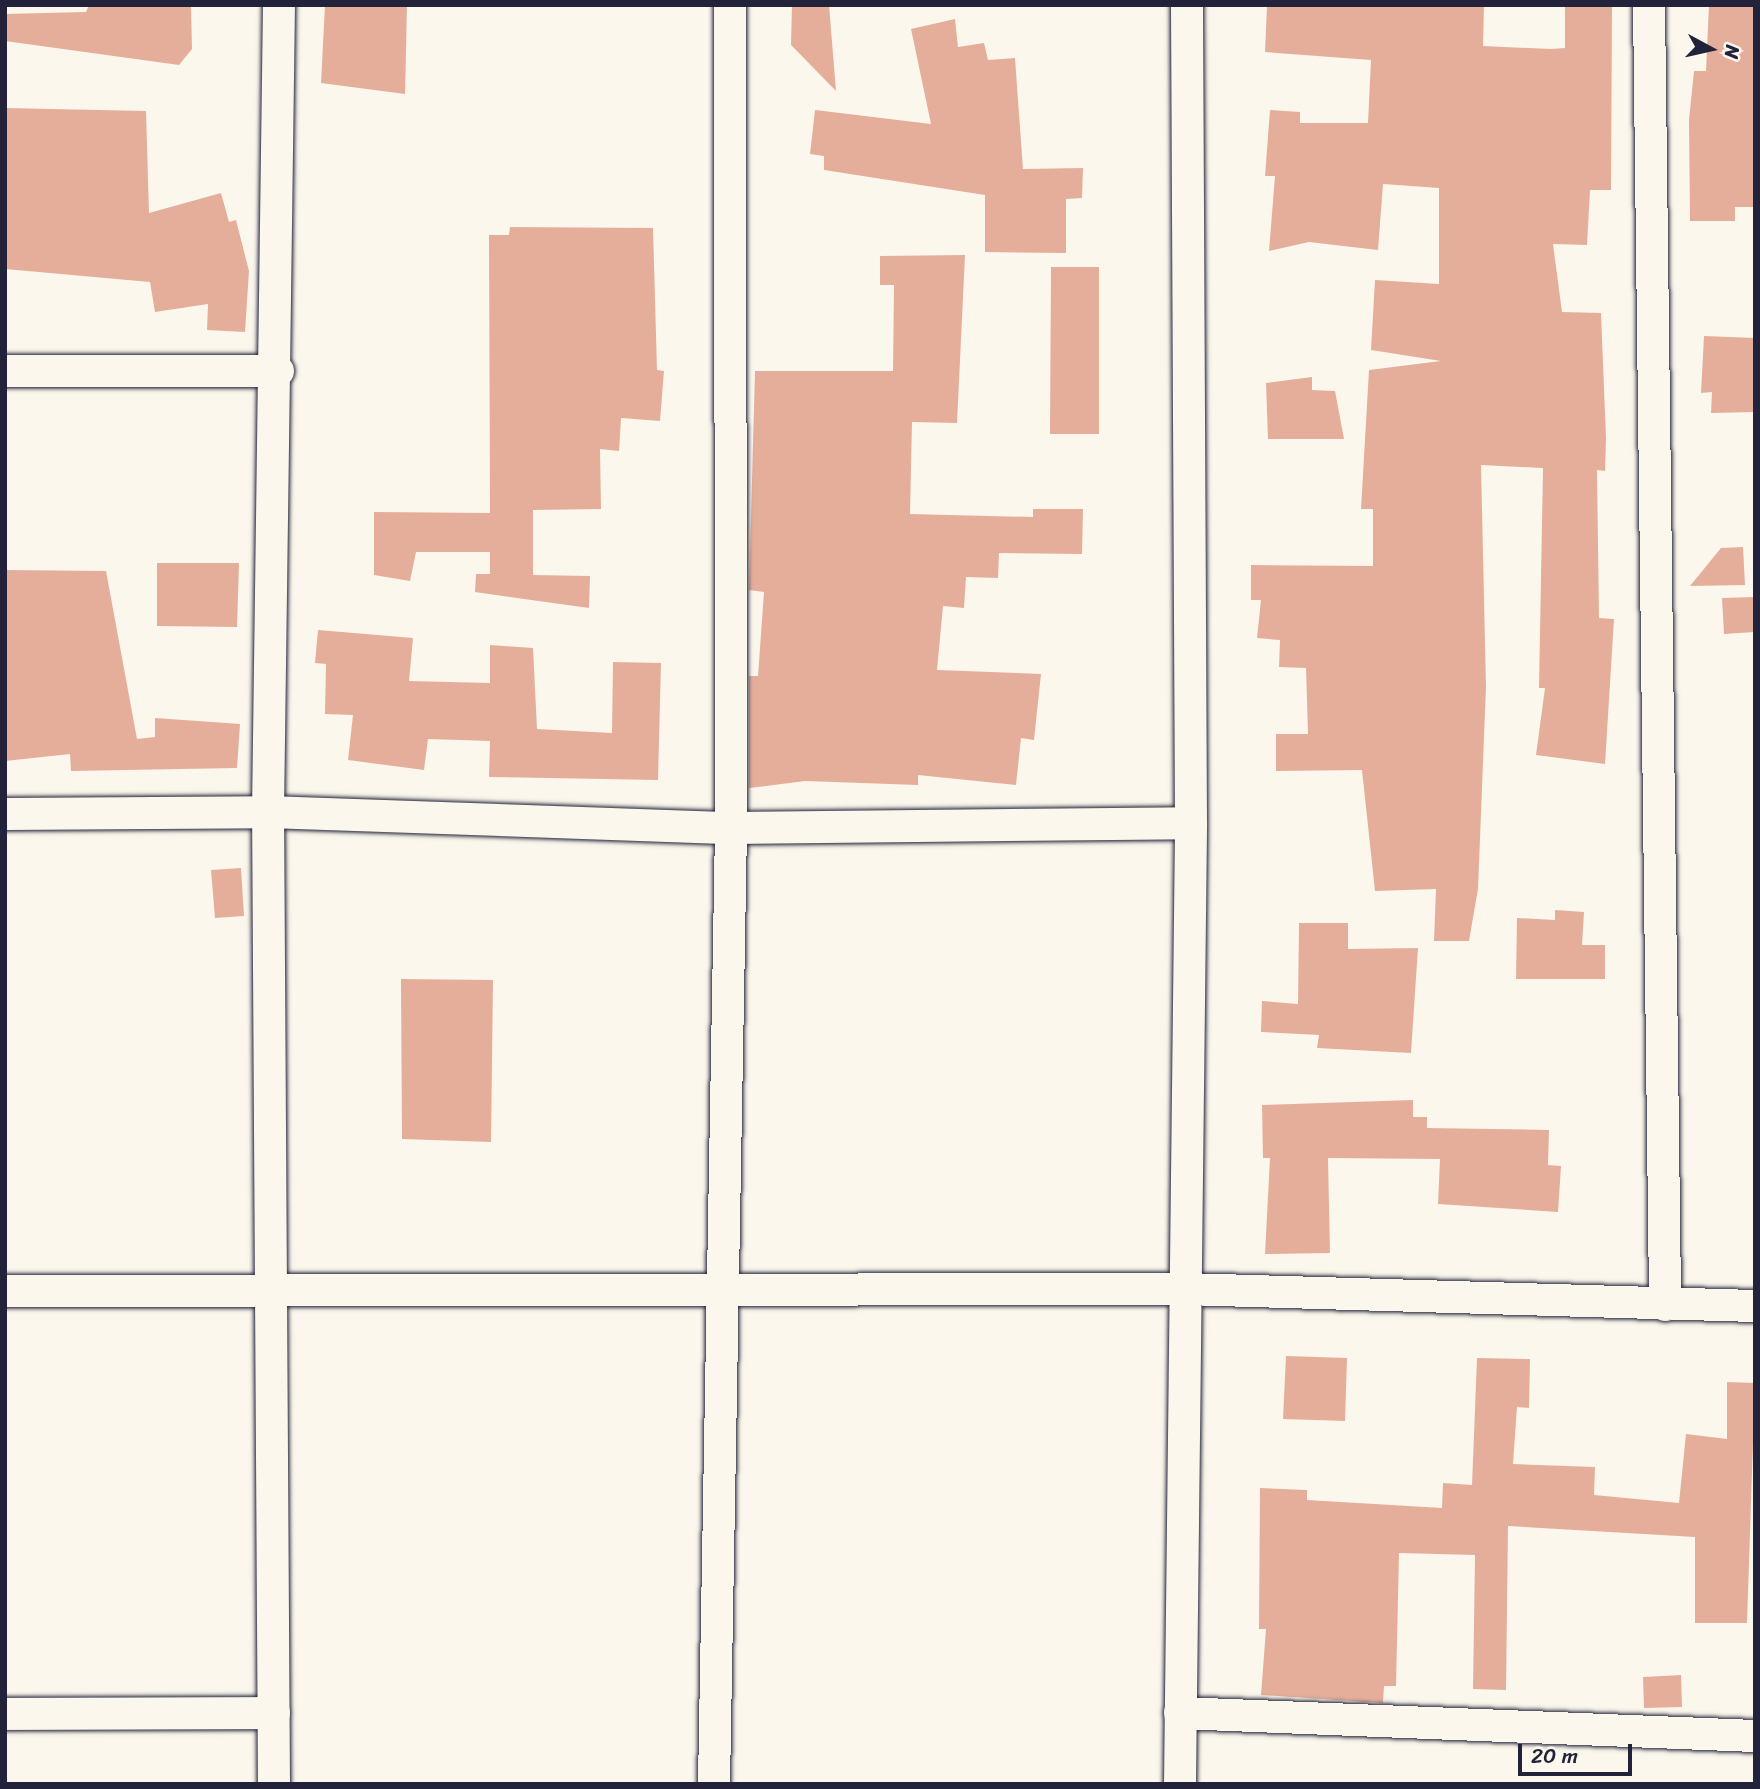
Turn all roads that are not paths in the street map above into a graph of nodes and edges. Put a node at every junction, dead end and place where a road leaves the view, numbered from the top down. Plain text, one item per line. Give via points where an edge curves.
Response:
1 (279, 5) edge
2 (730, 5) edge
3 (1187, 5) edge
4 (1649, 5) edge
5 (5, 371) edge
6 (278, 371) junction
7 (268, 812) junction
8 (5, 814) edge
9 (1191, 824) junction
10 (731, 828) junction
11 (720, 1286) junction
12 (1185, 1289) junction
13 (5, 1291) edge
14 (273, 1291) junction
15 (1665, 1305) junction
16 (1755, 1306) edge
17 (274, 1713) junction
18 (1180, 1713) junction
19 (5, 1714) edge
20 (1755, 1736) edge
21 (274, 1784) edge
22 (714, 1784) edge
23 (1180, 1784) edge

1 - 6 street
2 - 10 street
3 - 9 street
4 - 15 street
5 - 6 street
6 - 7 street
7 - 8 street
7 - 10 street
7 - 14 street
9 - 10 street
9 - 12 street
10 - 11 street
11 - 12 street
11 - 14 street
11 - 22 street
12 - 15 street
12 - 18 street
13 - 14 street
14 - 17 street
15 - 16 street
17 - 19 street
17 - 21 street
18 - 20 street
18 - 23 street

